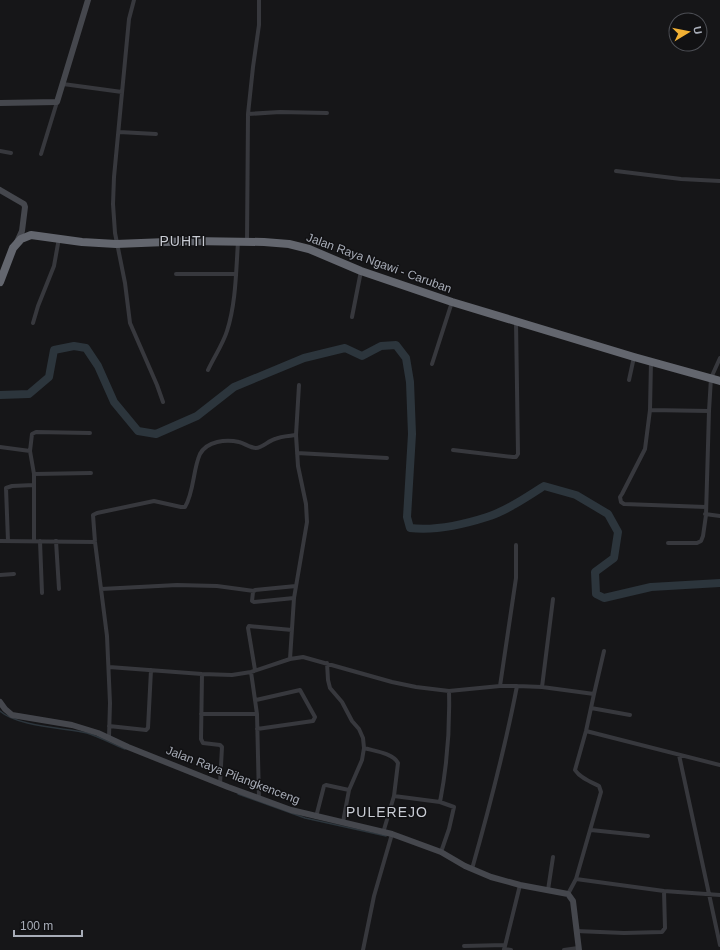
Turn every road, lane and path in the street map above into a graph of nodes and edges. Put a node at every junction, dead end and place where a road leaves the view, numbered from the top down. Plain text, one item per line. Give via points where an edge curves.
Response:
1 (88, 0) edge
2 (134, 0) edge
3 (259, 0) edge
4 (63, 84) junction
5 (122, 92) junction
6 (57, 102) junction
7 (0, 103) edge
8 (327, 113) dead end
9 (248, 114) junction
10 (119, 132) junction
11 (156, 134) dead end
12 (0, 151) edge
13 (11, 153) dead end
14 (41, 154) dead end
15 (616, 171) dead end
16 (720, 181) edge
17 (0, 190) edge
18 (22, 227) junction
19 (31, 236) junction
20 (59, 238) junction
21 (238, 242) junction
22 (248, 242) junction
23 (116, 244) junction
24 (16, 245) junction
25 (361, 271) junction
26 (176, 274) dead end
27 (236, 274) junction
28 (0, 282) edge
29 (452, 302) junction
30 (352, 317) dead end
31 (516, 321) junction
32 (33, 323) dead end
33 (634, 357) junction
34 (720, 358) edge
35 (651, 362) junction
36 (432, 364) dead end
37 (208, 370) dead end
38 (712, 378) junction
39 (629, 380) dead end
40 (720, 381) edge
41 (298, 385) dead end
42 (163, 402) dead end
43 (650, 410) junction
44 (709, 411) junction
45 (90, 433) dead end
46 (296, 435) junction
47 (0, 447) edge
48 (453, 450) dead end
49 (30, 451) junction
50 (297, 453) junction
51 (387, 458) dead end
52 (91, 473) dead end
53 (34, 474) junction
54 (34, 485) junction
55 (706, 507) junction
56 (705, 514) junction
57 (720, 516) edge
58 (34, 540) junction
59 (40, 540) junction
60 (0, 541) edge
61 (8, 541) junction
62 (56, 541) junction
63 (95, 542) junction
64 (668, 543) dead end
65 (516, 545) dead end
66 (14, 574) dead end
67 (0, 575) edge
68 (296, 586) junction
69 (59, 589) dead end
70 (101, 590) junction
71 (254, 591) junction
72 (42, 593) dead end
73 (294, 598) junction
74 (553, 599) dead end
75 (292, 630) junction
76 (604, 651) dead end
77 (290, 659) junction
78 (328, 663) junction
79 (109, 667) junction
80 (152, 670) junction
81 (253, 671) junction
82 (202, 674) junction
83 (500, 686) junction
84 (517, 686) junction
85 (542, 688) junction
86 (449, 691) junction
87 (594, 694) junction
88 (256, 700) junction
89 (0, 702) edge
90 (591, 708) junction
91 (201, 714) junction
92 (256, 714) junction
93 (630, 714) dead end
94 (109, 726) junction
95 (257, 729) junction
96 (586, 731) junction
97 (109, 737) junction
98 (364, 748) junction
99 (679, 755) junction
100 (720, 765) edge
101 (220, 784) junction
102 (349, 790) junction
103 (394, 796) junction
104 (259, 799) junction
105 (440, 802) junction
106 (316, 817) junction
107 (343, 822) junction
108 (591, 830) junction
109 (383, 833) junction
110 (392, 834) junction
111 (648, 836) dead end
112 (441, 852) junction
113 (553, 857) dead end
114 (472, 869) junction
115 (576, 879) junction
116 (520, 885) junction
117 (548, 890) junction
118 (664, 891) junction
119 (568, 894) junction
120 (710, 894) junction
121 (720, 895) edge
122 (576, 931) junction
123 (720, 945) edge
124 (464, 946) dead end
125 (504, 948) edge
126 (578, 949) edge
127 (363, 950) edge
128 (511, 950) edge
129 (564, 950) edge

1 - 4 main road
2 - 5 street via 129,18
3 - 9 street via 259,25
4 - 5 street
4 - 6 main road
5 - 10 street
6 - 7 main road
6 - 14 street
8 - 9 street
9 - 22 street
10 - 11 street
10 - 23 street via 113,190
12 - 13 street
15 - 16 street
17 - 18 main road via 24,204
18 - 19 main road
18 - 24 main road
19 - 20 highway, Jalan Raya Ngawi - Caruban
19 - 24 highway via 21,239
20 - 23 highway, Jalan Raya Ngawi - Caruban
20 - 32 street via 54,266
21 - 22 highway, Jalan Raya Ngawi - Caruban
21 - 23 highway, Jalan Raya Ngawi - Caruban
21 - 27 street
22 - 25 highway, Jalan Raya Ngawi - Caruban via 304,247
23 - 42 street via 125,282 130,323
24 - 28 highway
25 - 29 highway, Jalan Raya Ngawi - Caruban
25 - 30 street
26 - 27 street
27 - 37 street via 229,324
29 - 31 highway, Jalan Raya Ngawi - Caruban
29 - 36 street
31 - 33 highway, Jalan Raya Ngawi - Caruban
31 - 48 street via 518,454 513,458
33 - 35 highway, Jalan Raya Ngawi - Caruban
33 - 39 street
34 - 38 street
35 - 38 highway, Jalan Raya Ngawi - Caruban
35 - 43 street
38 - 40 highway, Jalan Raya Ngawi - Caruban
38 - 44 street
41 - 46 street
43 - 44 street
43 - 55 street via 645,449 620,497 621,502
44 - 55 street
45 - 49 street via 36,432 31,436
46 - 50 street
46 - 63 street via 274,439 258,448 232,441 205,447 200,454 185,507 154,501 94,514 92,518
47 - 49 street
49 - 53 street
50 - 51 street
50 - 68 street via 308,522
52 - 53 street
53 - 54 street
54 - 58 street
54 - 61 street via 6,488
55 - 56 street
56 - 57 street
56 - 64 street via 701,540
58 - 59 street
58 - 61 street
59 - 62 street
59 - 72 street
60 - 61 street
62 - 63 street
62 - 69 street
63 - 70 street
65 - 83 street via 516,578
66 - 67 street
68 - 71 street
68 - 73 street
70 - 71 street via 177,585 217,586
70 - 79 street
71 - 73 street via 253,602
73 - 75 street
74 - 85 street
75 - 77 street
75 - 81 street via 249,626
76 - 87 street
77 - 78 street via 303,657
77 - 81 street
78 - 86 street via 392,682
78 - 98 street via 330,688 359,729
79 - 80 street
79 - 94 street
80 - 82 street
80 - 94 street via 148,728 146,730
81 - 82 street via 232,675
81 - 88 street
82 - 91 street
83 - 84 street
83 - 86 street
84 - 85 street
84 - 114 street
85 - 87 street
86 - 105 street via 448,742
87 - 90 street
88 - 92 street
88 - 95 street via 300,690 315,717 313,721
89 - 97 main road, Jalan Raya Pilangkenceng via 8,713 16,717 72,725
90 - 93 street
90 - 96 street
91 - 92 street
91 - 101 street via 202,742 222,747
92 - 95 street
94 - 97 street
95 - 104 street
96 - 99 street
96 - 108 street via 575,770 599,786 601,792
97 - 101 main road, Jalan Raya Pilangkenceng
98 - 102 street via 362,760
98 - 103 street via 397,760
99 - 100 street
99 - 120 street
101 - 104 main road, Jalan Raya Pilangkenceng
102 - 106 street via 324,786
102 - 107 street
103 - 105 street
103 - 109 street
104 - 106 main road, Jalan Raya Pilangkenceng
105 - 112 street via 455,809
106 - 107 main road, Jalan Raya Pilangkenceng
107 - 109 main road, Jalan Raya Pilangkenceng
108 - 111 street
108 - 115 street
109 - 110 main road, Jalan Raya Pilangkenceng
110 - 112 main road, Jalan Raya Pilangkenceng
110 - 127 street via 374,896
112 - 114 main road, Jalan Raya Pilangkenceng
113 - 117 street
114 - 116 main road, Jalan Raya Pilangkenceng
115 - 118 street
115 - 119 street
116 - 117 main road, Jalan Raya Pilangkenceng
116 - 125 street
117 - 119 main road, Jalan Raya Pilangkenceng
118 - 120 street
118 - 122 street via 665,928 660,933
119 - 122 main road via 572,901
120 - 121 street
120 - 123 street
122 - 126 main road
124 - 125 street
125 - 128 street
126 - 129 street

